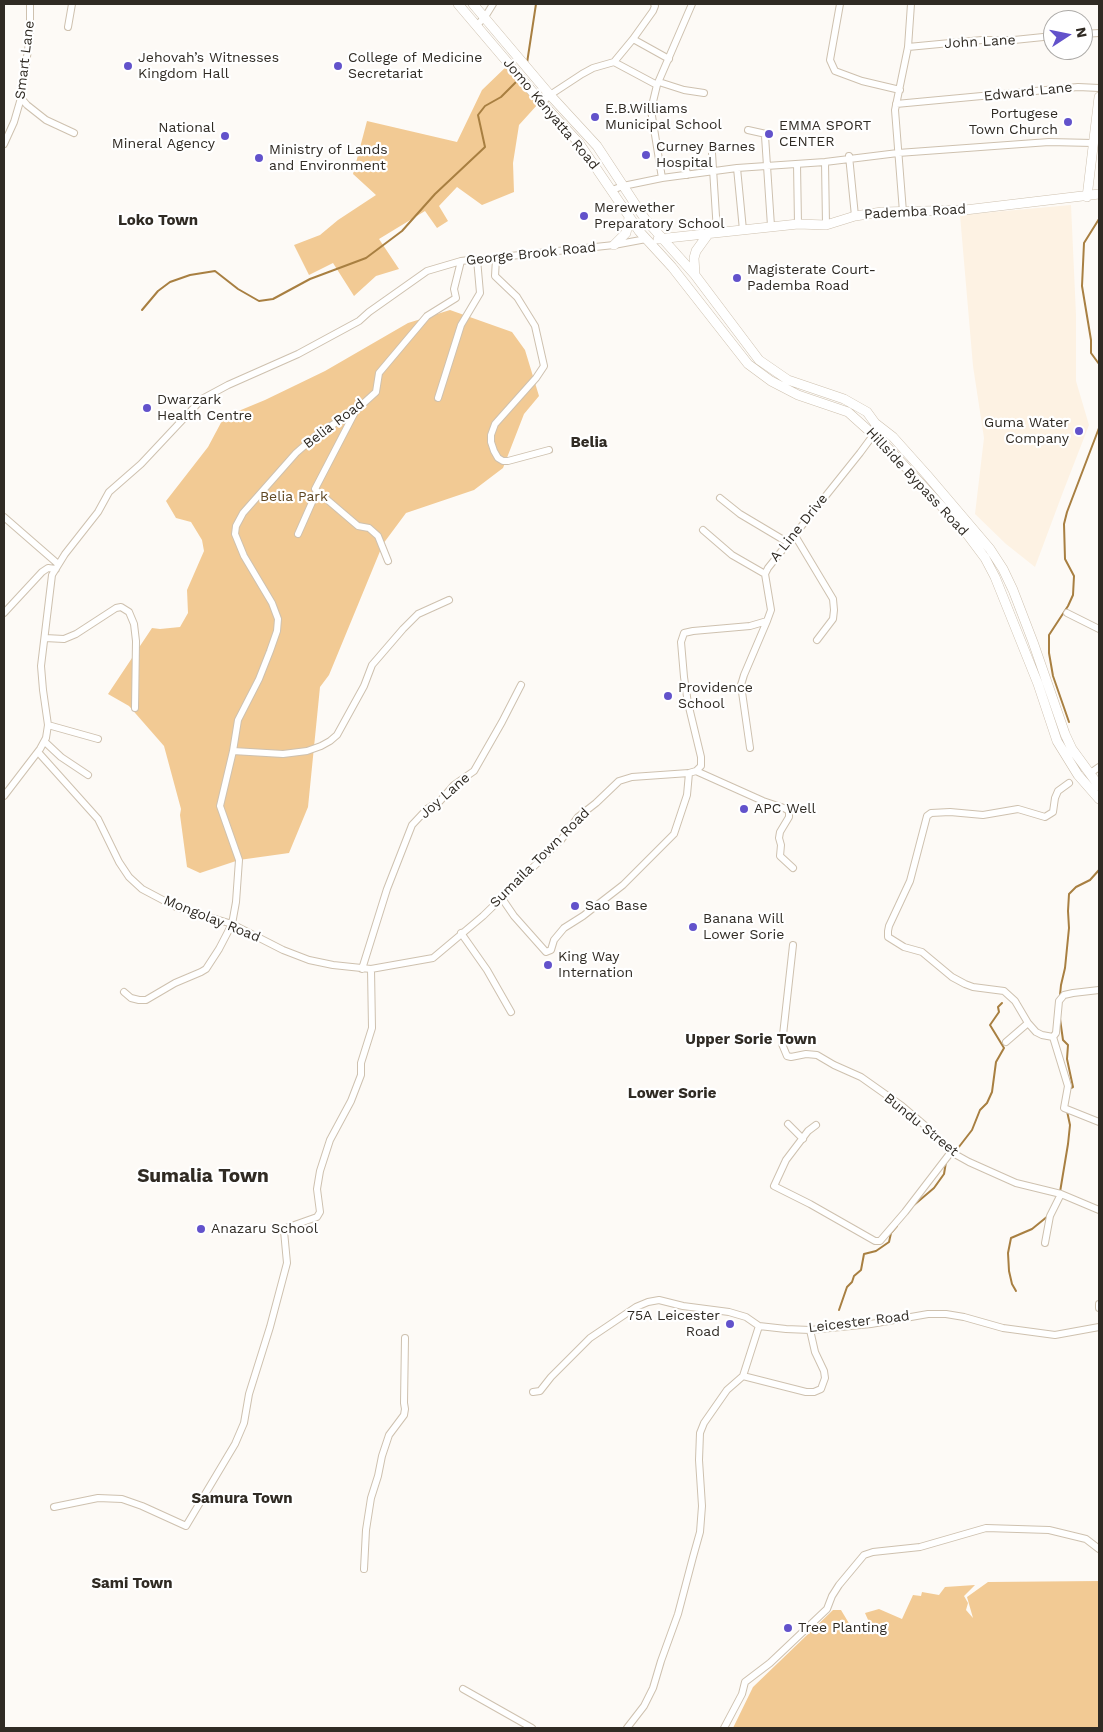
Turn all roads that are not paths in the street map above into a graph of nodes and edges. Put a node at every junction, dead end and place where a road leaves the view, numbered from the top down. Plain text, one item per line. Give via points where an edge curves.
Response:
1 (30, 4) edge
2 (72, 4) edge
3 (458, 4) edge
4 (473, 4) edge
5 (493, 4) edge
6 (654, 4) edge
7 (692, 4) edge
8 (840, 4) edge
9 (911, 4) edge
10 (485, 17) junction
11 (476, 26) junction
12 (68, 27) dead end
13 (1043, 37) edge
14 (633, 39) junction
15 (908, 47) junction
16 (669, 60) junction
17 (614, 62) junction
18 (658, 83) junction
19 (1099, 88) edge
20 (900, 90) junction
21 (704, 93) dead end
22 (550, 95) junction
23 (21, 98) junction
24 (1099, 98) edge
25 (542, 103) junction
26 (896, 104) junction
27 (748, 130) dead end
28 (74, 133) dead end
29 (1093, 143) junction
30 (4, 144) edge
31 (712, 153) dead end
32 (898, 153) junction
33 (849, 156) junction
34 (608, 161) junction
35 (685, 162) dead end
36 (825, 162) junction
37 (797, 164) junction
38 (768, 166) junction
39 (597, 168) junction
40 (737, 168) junction
41 (714, 172) junction
42 (687, 175) junction
43 (662, 178) junction
44 (623, 186) junction
45 (612, 190) junction
46 (1095, 195) edge
47 (903, 212) junction
48 (855, 216) junction
49 (629, 218) junction
50 (798, 224) junction
51 (826, 225) junction
52 (771, 226) junction
53 (743, 230) junction
54 (713, 232) junction
55 (662, 238) junction
56 (646, 239) junction
57 (614, 245) junction
58 (477, 258) junction
59 (496, 259) junction
60 (461, 262) junction
61 (695, 275) junction
62 (438, 398) dead end
63 (355, 411) junction
64 (875, 424) junction
65 (874, 434) junction
66 (549, 450) dead end
67 (317, 490) junction
68 (720, 498) dead end
69 (4, 517) edge
70 (702, 530) dead end
71 (298, 534) dead end
72 (794, 534) junction
73 (788, 542) junction
74 (388, 561) dead end
75 (57, 566) junction
76 (765, 574) junction
77 (449, 600) dead end
78 (4, 613) edge
79 (1067, 613) dead end
80 (767, 621) junction
81 (1099, 628) edge
82 (45, 638) junction
83 (817, 640) dead end
84 (521, 685) dead end
85 (135, 708) dead end
86 (48, 725) junction
87 (98, 740) dead end
88 (45, 742) junction
89 (750, 748) dead end
90 (233, 751) junction
91 (38, 752) junction
92 (1099, 767) edge
93 (693, 772) junction
94 (1089, 774) junction
95 (88, 775) dead end
96 (1069, 783) dead end
97 (1099, 786) edge
98 (4, 796) edge
99 (1099, 799) edge
100 (793, 868) dead end
101 (501, 897) junction
102 (232, 924) junction
103 (461, 933) junction
104 (792, 945) dead end
105 (362, 969) junction
106 (371, 969) junction
107 (1099, 990) edge
108 (124, 992) dead end
109 (511, 1012) dead end
110 (1028, 1023) junction
111 (1053, 1037) junction
112 (1006, 1042) dead end
113 (1099, 1122) edge
114 (788, 1124) dead end
115 (816, 1125) dead end
116 (803, 1139) junction
117 (951, 1152) junction
118 (1061, 1194) junction
119 (1099, 1210) edge
120 (1045, 1243) dead end
121 (759, 1326) junction
122 (1099, 1326) edge
123 (810, 1330) junction
124 (405, 1338) dead end
125 (743, 1376) junction
126 (533, 1392) dead end
127 (54, 1507) dead end
128 (1099, 1549) edge
129 (364, 1569) dead end
130 (463, 1689) dead end
131 (532, 1728) edge
132 (627, 1728) edge
133 (724, 1728) edge

1 - 23 street, Smart Lane via 30,36
2 - 12 street
3 - 11 main road, Jomo Kenyatta Road
4 - 10 main road, Jomo Kenyatta Road
5 - 10 street
6 - 14 street via 653,11
7 - 16 street
8 - 20 street via 830,60 835,72
9 - 15 street
10 - 11 street
10 - 22 main road, Jomo Kenyatta Road
11 - 25 main road, Jomo Kenyatta Road
13 - 15 street, John Lane
14 - 16 street
14 - 17 street
15 - 20 street
16 - 18 street
17 - 18 street
17 - 22 street via 593,68
18 - 21 street
18 - 43 street via 651,110
19 - 26 street, Edward Lane via 1078,86
20 - 26 street
22 - 25 street
22 - 34 main road, Jomo Kenyatta Road
23 - 28 street via 46,120
23 - 30 street, Smart Lane
24 - 29 main road
25 - 39 main road, Jomo Kenyatta Road
26 - 32 street
27 - 38 street via 766,134
29 - 32 street via 1049,142
29 - 46 main road
31 - 41 street
32 - 33 street
32 - 47 street
33 - 36 street
33 - 48 street
34 - 39 main road
34 - 44 main road, Jomo Kenyatta Road
35 - 42 street
36 - 37 street
36 - 51 street
37 - 38 street
37 - 50 street
38 - 40 street
38 - 52 street
39 - 45 main road, Jomo Kenyatta Road
40 - 41 street
40 - 53 street
41 - 42 street
41 - 54 street
42 - 43 street
43 - 44 street
44 - 45 street
44 - 55 main road, Jomo Kenyatta Road
45 - 49 main road, Jomo Kenyatta Road
46 - 47 main road, Pademba Road via 965,210
47 - 48 main road, Pademba Road
48 - 51 main road, Pademba Road
49 - 56 main road, Jomo Kenyatta Road
49 - 57 main road via 626,233
50 - 51 main road, Pademba Road
50 - 52 main road, Pademba Road
52 - 53 main road, Pademba Road
53 - 54 main road, Pademba Road
54 - 55 main road
54 - 61 main road via 696,251
55 - 56 main road
55 - 61 main road, Hillside Bypass Road
56 - 57 street, George Brook Road
56 - 65 main road, Hillside Bypass Road via 748,364 798,395 848,412
57 - 59 street, George Brook Road
58 - 59 street, George Brook Road
58 - 60 street, George Brook Road
58 - 62 street via 480,293 462,325
59 - 66 street via 495,276 517,298 536,326 544,366 495,424 491,442 498,458 503,461
60 - 63 street, Belia Road via 454,289 456,298 427,316 414,330 380,373 376,392
60 - 75 street, George Brook Road via 428,272 359,321 202,399 141,464 109,492
61 - 64 main road, Hillside Bypass Road via 764,364 788,380 858,406
63 - 67 street
63 - 90 street, Belia Road via 296,453 243,513 236,526 235,534 244,556 278,619 277,631 259,679 238,720
64 - 65 street
64 - 94 main road, Hillside Bypass Road via 893,437 927,475 1003,569 1065,734
65 - 72 street, A Line Drive
65 - 99 main road, Hillside Bypass Road via 967,534 984,558 1009,608 1057,741 1078,775
67 - 71 street
67 - 74 street via 358,526 369,528 378,536
68 - 73 street via 740,514
69 - 75 street
70 - 76 street via 732,555
72 - 73 street, A Line Drive
72 - 83 street via 833,599 833,619
73 - 76 street, A Line Drive
75 - 78 street via 42,572
75 - 82 street, George Brook Road via 52,575
76 - 80 street, A Line Drive via 771,610
77 - 90 street via 418,614 403,628 372,665 337,735 330,741 307,751 282,754
79 - 81 street
80 - 89 street, A Line Drive via 741,685
80 - 93 street via 750,626 684,633 684,677 702,761
82 - 85 street via 64,639 76,634 116,608 129,612 136,641
82 - 86 street, George Brook Road via 41,666
84 - 105 street, Joy Lane via 474,770 412,825 387,888
86 - 87 street
86 - 88 street, George Brook Road
88 - 91 street, George Brook Road
88 - 95 street via 61,758
90 - 102 street via 220,806 239,860
91 - 98 street, George Brook Road
91 - 102 street, Mongolay Road via 98,819 123,869 138,885 176,906
92 - 94 street
93 - 100 street via 790,811 779,838 780,856
93 - 101 street, Sumaila Town Road via 619,781 578,817 561,840
93 - 101 street via 674,834 624,885 564,928 554,940 551,950 546,952
94 - 97 main road, Hillside Bypass Road
96 - 110 street via 1058,791 1053,812 1045,817 1018,809 983,815 941,812 927,816 910,881 889,926 888,936 904,947 922,952 952,977 973,987 1004,991 1015,1001
101 - 103 street, Sumaila Town Road
102 - 105 street, Mongolay Road via 309,960
102 - 108 street via 206,969 146,1000 131,998
103 - 106 street, Sumaila Town Road via 433,958
103 - 109 street
104 - 117 street, Bundu Street via 782,1044 787,1056 818,1055 861,1077 902,1106
105 - 106 street, Sumaila Town Road
106 - 127 street via 372,1028 361,1063 361,1076 330,1140 320,1171 317,1189 320,1212 317,1218 284,1231 288,1263 248,1394 244,1423 235,1444 186,1526 122,1499 98,1498
107 - 111 street via 1064,995 1059,1001
110 - 111 street via 1036,1032
110 - 112 street
111 - 113 street via 1068,1086 1064,1108
114 - 116 street
115 - 116 street
116 - 117 street via 786,1160 774,1186 878,1242
117 - 118 street, Bundu Street via 1016,1183
118 - 119 street, Bundu Street
118 - 120 street via 1050,1216
121 - 123 street, Leicester Road
121 - 125 street
121 - 126 street, Leicester Road via 746,1317 729,1312 659,1300 648,1302 590,1338 540,1391
122 - 123 street, Leicester Road via 1055,1335 1003,1328 946,1314 928,1314
123 - 125 street via 825,1378 821,1389 806,1392
124 - 129 street via 406,1409 389,1435 382,1456 366,1530
125 - 132 street via 727,1390 700,1433 700,1532 678,1614 653,1688
128 - 133 street via 1086,1539 1049,1530 986,1528 920,1547 864,1555 839,1585 827,1609 745,1682
130 - 131 street

